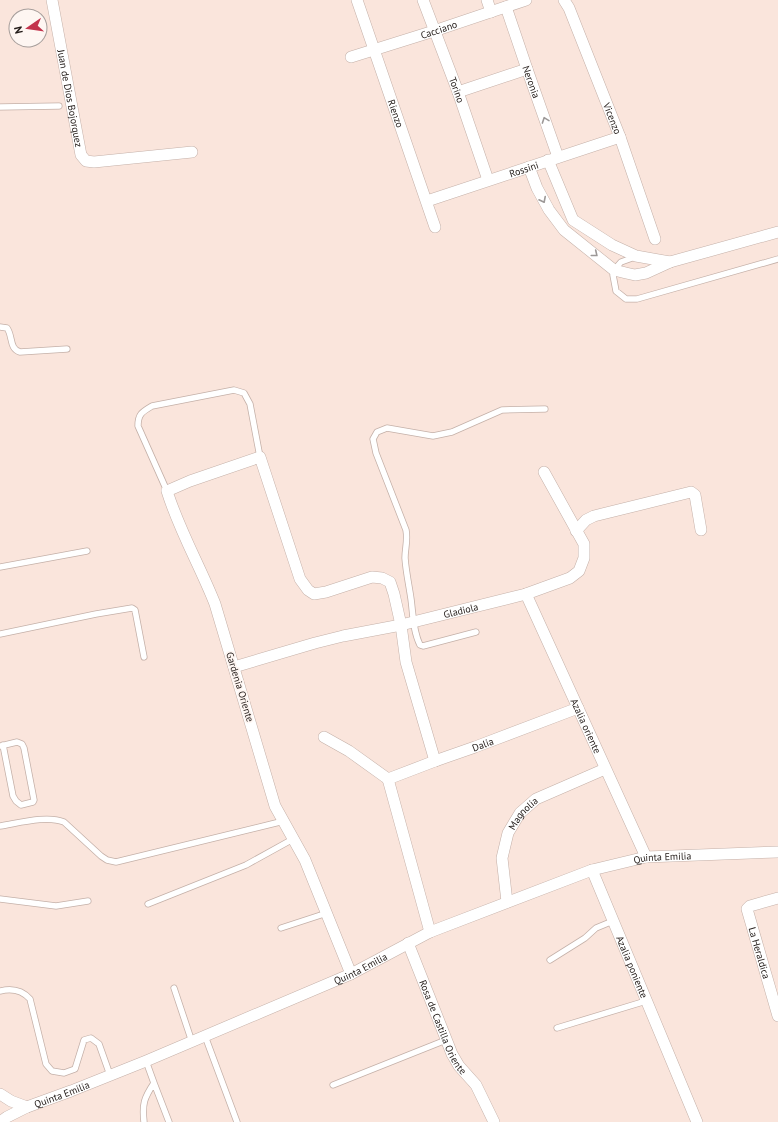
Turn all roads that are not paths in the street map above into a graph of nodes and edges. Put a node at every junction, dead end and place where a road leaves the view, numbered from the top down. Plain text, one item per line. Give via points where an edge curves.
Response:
1 (52, 0) edge
2 (357, 0) edge
3 (423, 0) edge
4 (487, 0) edge
5 (526, 0) edge
6 (564, 0) edge
7 (506, 7) junction
8 (491, 12) junction
9 (434, 31) junction
10 (374, 50) junction
11 (351, 57) dead end
12 (527, 69) junction
13 (458, 92) junction
14 (59, 106) dead end
15 (0, 107) edge
16 (620, 137) junction
17 (192, 152) dead end
18 (553, 159) junction
19 (529, 167) junction
20 (488, 180) junction
21 (426, 201) junction
22 (573, 220) junction
23 (435, 227) dead end
24 (564, 230) junction
25 (778, 232) edge
26 (655, 239) dead end
27 (636, 256) junction
28 (778, 259) edge
29 (670, 262) junction
30 (614, 270) junction
31 (0, 327) edge
32 (66, 349) dead end
33 (545, 409) dead end
34 (260, 457) junction
35 (544, 472) dead end
36 (167, 491) junction
37 (701, 530) dead end
38 (576, 531) junction
39 (87, 551) dead end
40 (0, 566) edge
41 (526, 594) junction
42 (414, 622) junction
43 (401, 625) junction
44 (476, 632) dead end
45 (0, 634) edge
46 (144, 657) dead end
47 (234, 667) junction
48 (578, 708) junction
49 (324, 737) dead end
50 (2, 745) edge
51 (435, 761) junction
52 (605, 769) junction
53 (388, 778) junction
54 (284, 821) junction
55 (0, 826) edge
56 (294, 839) junction
57 (778, 852) edge
58 (646, 857) junction
59 (592, 870) junction
60 (778, 898) edge
61 (0, 899) edge
62 (88, 901) dead end
63 (507, 902) junction
64 (148, 904) dead end
65 (326, 913) junction
66 (613, 921) junction
67 (280, 928) dead end
68 (430, 932) junction
69 (408, 944) junction
70 (550, 960) dead end
71 (351, 974) junction
72 (174, 988) dead end
73 (0, 991) edge
74 (646, 1001) junction
75 (778, 1016) edge
76 (557, 1028) dead end
77 (205, 1036) junction
78 (446, 1040) junction
79 (192, 1042) junction
80 (146, 1061) junction
81 (110, 1075) junction
82 (154, 1083) junction
83 (332, 1085) dead end
84 (0, 1094) edge
85 (27, 1106) junction
86 (0, 1122) edge
87 (144, 1122) edge
88 (169, 1122) edge
89 (237, 1122) edge
90 (494, 1122) edge
91 (697, 1122) edge

1 - 17 street, Juan de Dios Bojorquez via 81,154 86,161
2 - 10 street, Rienzo
3 - 9 street, Torino
4 - 8 street
5 - 7 street, Cacciano
6 - 16 street, Vicenzo via 572,14
7 - 8 street, Cacciano
7 - 12 street, Neronia
8 - 9 street, Cacciano
9 - 10 street, Cacciano
9 - 13 street, Torino
10 - 11 street, Cacciano
10 - 21 street, Rienzo
12 - 13 street
18 -> 12 street, Neronia
13 - 20 street, Torino
14 - 15 lane
16 - 18 street, Rossini
16 - 26 street, Vicenzo
18 - 19 street, Rossini
18 - 22 street, Neronia
19 - 20 street, Rossini
19 -> 24 street via 548,210
20 - 21 street, Rossini
21 - 23 street, Rienzo
22 - 24 street
22 - 27 street via 612,245
24 -> 30 street
25 - 29 street
27 - 29 street
27 - 30 lane via 622,262
28 - 30 lane via 638,299 626,300 616,291
29 - 30 street via 635,275
31 - 32 lane via 7,328 10,332 15,351
33 - 42 lane via 502,410 452,432 433,436 386,428 377,432 373,438 376,453 406,530 406,568
34 - 36 street
34 - 36 lane via 250,404 244,393 234,390 152,406 142,412 138,426
34 - 43 street via 300,580 308,590 314,594 372,577 382,578 390,582
35 - 38 street, Gladiola
36 - 47 street, Gardenia Oriente via 177,519 208,585
37 - 38 street via 695,495 691,492 594,516 586,520
38 - 41 street, Gladiola via 584,544 584,558 579,571 570,578
39 - 40 lane
41 - 42 street, Gladiola
41 - 48 street, Azalia oriente
42 - 43 street, Gladiola
42 - 44 lane via 418,641 423,646
43 - 47 street, Gladiola via 322,641
43 - 51 street via 406,662
45 - 46 lane via 132,608 135,610
47 - 54 street, Gardenia Oriente via 275,806
48 - 51 street, Dalia
48 - 52 street, Azalia oriente
49 - 53 street
50 - 50 lane via 13,796 21,805 29,804 34,800 24,748 19,742
51 - 53 street, Dalia
52 - 58 street, Azalia oriente
52 - 63 street, Magnolia via 536,799 520,813 508,833 502,858
53 - 68 street
54 - 55 lane via 116,862 100,856 64,822 43,820
54 - 56 street, Gardenia Oriente
56 - 64 lane via 246,865
56 - 65 street, Gardenia Oriente
57 - 58 street, Quinta Emilia
58 - 59 street, Quinta Emilia
59 - 63 street, Quinta Emilia
59 - 66 street, Azalia poniente
60 - 75 street, La Heraldica via 747,909
61 - 62 lane via 56,906
63 - 68 street, Quinta Emilia
65 - 67 lane
65 - 71 street, Gardenia Oriente
66 - 70 lane via 596,928
66 - 74 street, Azalia poniente
68 - 69 street, Quinta Emilia
69 - 71 street, Quinta Emilia
69 - 78 street, Rosa de Castilla Oriente
71 - 77 street, Quinta Emilia
72 - 79 lane
73 - 81 lane via 15,989 25,993 30,999 46,1064 52,1071 64,1073 75,1069 84,1040 91,1038 100,1044
74 - 76 lane
74 - 91 street, Azalia poniente
77 - 79 street, Quinta Emilia
77 - 89 lane
78 - 83 lane
78 - 90 street, Rosa de Castilla Oriente via 459,1066 476,1085
79 - 80 street, Quinta Emilia
80 - 81 street, Quinta Emilia
80 - 82 lane
81 - 85 street, Quinta Emilia
82 - 87 lane via 145,1096
82 - 88 lane
84 - 85 street
85 - 86 street, Quinta Emilia

